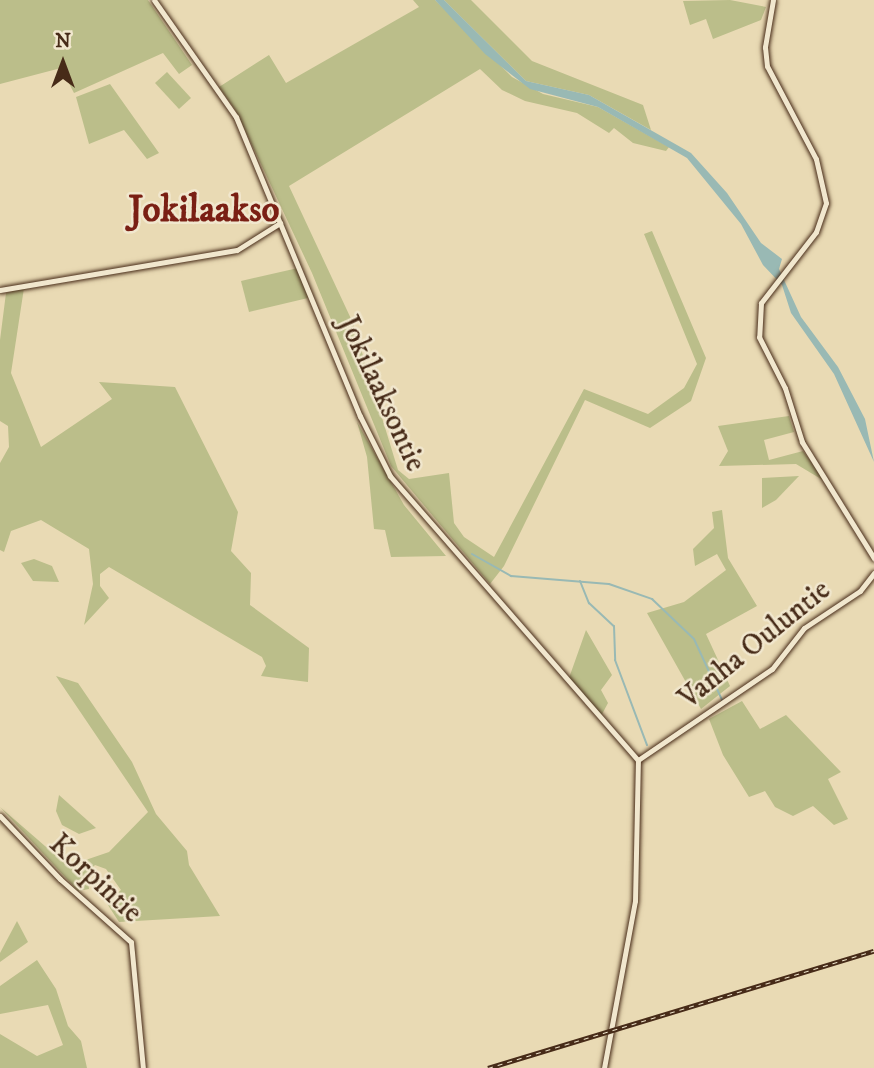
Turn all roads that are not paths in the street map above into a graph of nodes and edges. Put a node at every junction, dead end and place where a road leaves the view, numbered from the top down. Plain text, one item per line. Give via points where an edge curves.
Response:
1 (154, 0) edge
2 (774, 0) edge
3 (280, 223) junction
4 (0, 290) edge
5 (874, 558) edge
6 (874, 573) edge
7 (638, 760) junction
8 (0, 816) edge
9 (143, 1068) edge
10 (604, 1068) edge

1 - 3 street, Jokilaaksontie via 236,117
2 - 5 street via 765,47 767,66 816,159 827,203 816,232 759,310 759,337 791,403 802,442
3 - 4 street via 229,252
3 - 7 street, Jokilaaksontie via 374,448 395,483
6 - 7 street, Vanha Ouluntie via 860,591 804,628 772,669
7 - 10 street via 635,901
8 - 9 street, Korpintie via 60,879 131,942

